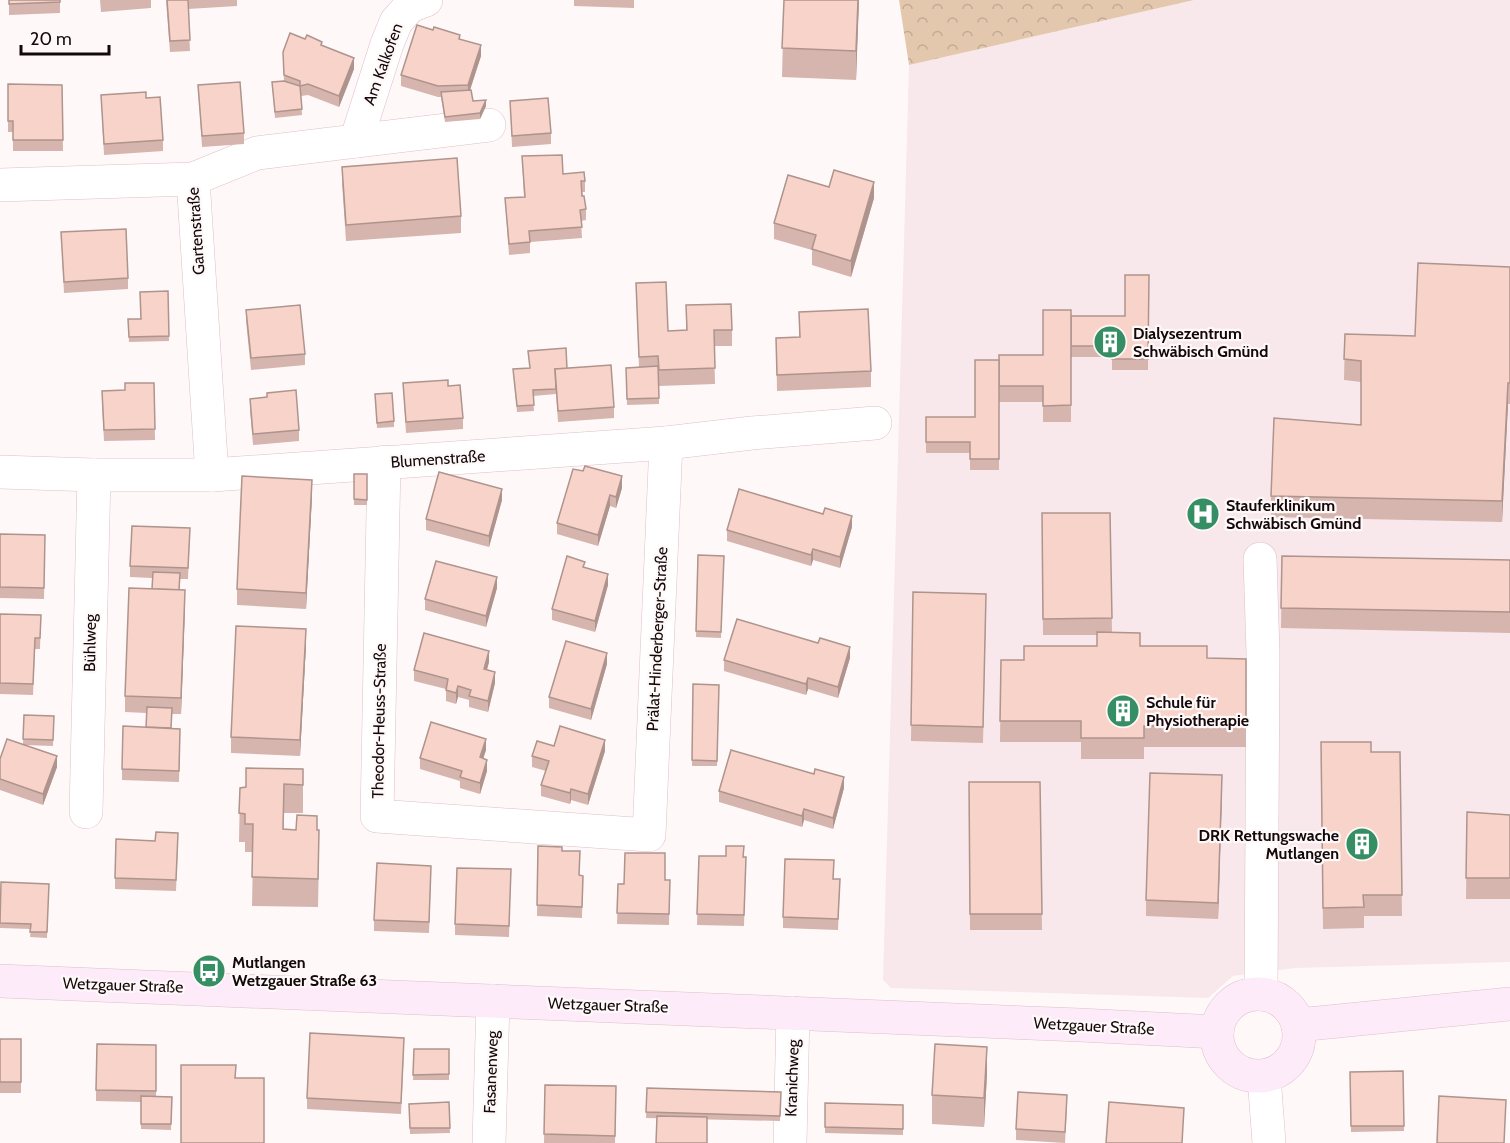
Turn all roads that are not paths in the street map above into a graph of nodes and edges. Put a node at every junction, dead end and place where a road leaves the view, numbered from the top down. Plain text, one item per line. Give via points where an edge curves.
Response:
1 (426, 0) edge
2 (489, 125) dead end
3 (356, 141) junction
4 (193, 179) junction
5 (0, 185) edge
6 (875, 423) dead end
7 (666, 443) junction
8 (384, 462) junction
9 (0, 472) edge
10 (94, 475) junction
11 (212, 475) junction
12 (1260, 559) dead end
13 (86, 812) dead end
14 (649, 835) joint
15 (0, 981) edge
16 (1261, 994) junction
17 (493, 1001) junction
18 (1510, 1004) edge
19 (794, 1013) junction
20 (1298, 1025) junction
21 (1217, 1032) junction
22 (1264, 1076) junction
23 (489, 1143) edge
24 (790, 1143) edge
25 (1269, 1143) edge

1 - 3 street, Am Kalkofen via 410,6 396,22
2 - 3 street
3 - 4 street via 257,153
4 - 5 street, Gartenstraße
4 - 11 street, Gartenstraße
6 - 7 street, Blumenstraße
7 - 8 street, Blumenstraße
7 - 14 street, Prälat-Hinderberger-Straße
8 - 11 street, Blumenstraße
8 - 14 street, Theodor-Heuss-Straße via 377,816
9 - 10 street, Blumenstraße
10 - 11 street, Blumenstraße
10 - 13 street, Bühlweg
12 - 16 street
15 - 17 street, Wetzgauer Straße
16 - 20 street via 1284,1004
16 - 21 street via 1236,1000 1219,1020
17 - 19 street, Wetzgauer Straße
17 - 23 street, Fasanenweg
18 - 20 street
19 - 21 street, Wetzgauer Straße
19 - 24 street, Kranichweg
20 - 22 street via 1296,1052 1277,1072
21 - 22 street via 1217,1045 1230,1066 1240,1073
22 - 25 street

